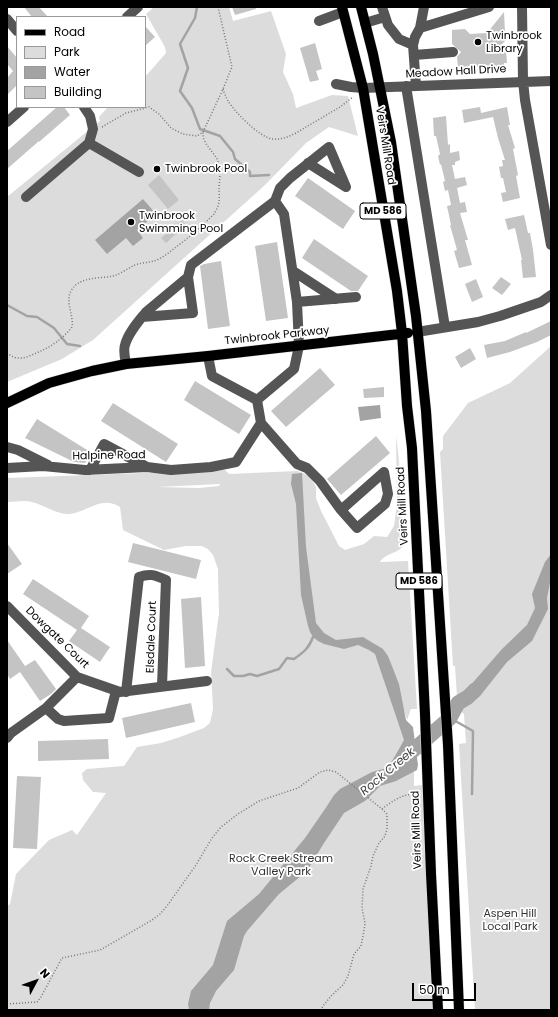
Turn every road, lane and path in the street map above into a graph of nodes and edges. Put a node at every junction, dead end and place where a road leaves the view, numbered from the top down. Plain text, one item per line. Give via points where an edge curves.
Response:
1 (138, 7) edge
2 (218, 7) edge
3 (361, 7) edge
4 (382, 7) edge
5 (424, 7) edge
6 (489, 7) edge
7 (522, 7) edge
8 (343, 9) edge
9 (128, 16) edge
10 (385, 17) junction
11 (7, 19) edge
12 (319, 21) dead end
13 (365, 23) junction
14 (420, 28) junction
15 (16, 30) edge
16 (414, 50) junction
17 (453, 52) dead end
18 (523, 81) junction
19 (551, 81) edge
20 (336, 84) dead end
21 (411, 86) junction
22 (363, 88) junction
23 (380, 88) junction
24 (223, 89) junction
25 (23, 108) edge
26 (85, 108) edge
27 (145, 108) edge
28 (146, 108) edge
29 (7, 122) edge
30 (92, 132) junction
31 (203, 132) junction
32 (89, 143) junction
33 (308, 163) dead end
34 (139, 172) dead end
35 (26, 197) dead end
36 (275, 201) junction
37 (551, 245) edge
38 (293, 271) junction
39 (188, 277) junction
40 (551, 295) edge
41 (356, 297) dead end
42 (336, 299) junction
43 (297, 302) junction
44 (142, 317) junction
45 (445, 327) junction
46 (417, 332) junction
47 (402, 333) junction
48 (299, 346) junction
49 (7, 353) edge
50 (208, 356) junction
51 (126, 364) junction
52 (257, 400) junction
53 (7, 403) edge
54 (261, 423) junction
55 (7, 447) edge
56 (52, 467) junction
57 (147, 467) junction
58 (7, 468) edge
59 (90, 470) junction
60 (341, 510) junction
61 (7, 606) edge
62 (77, 677) junction
63 (207, 681) dead end
64 (162, 686) junction
65 (121, 691) junction
66 (46, 708) junction
67 (7, 738) edge
68 (428, 796) junction
69 (382, 809) junction
70 (7, 1004) edge
71 (320, 1010) edge
72 (438, 1010) edge
73 (459, 1010) edge

1 - 9 street
2 - 24 path via 232,67
3 - 13 main road, Veirs Mill Road / MD 586
4 - 10 street
5 - 14 street
6 - 14 street
7 - 18 street
8 - 12 street
8 - 22 main road, Veirs Mill Road / MD 586
10 - 13 street
10 - 16 street via 399,39
11 - 15 street
13 - 23 main road, Veirs Mill Road / MD 586
14 - 16 street via 415,37
16 - 17 street
16 - 21 street
18 - 19 street, Meadow Hall Drive
18 - 21 street, Meadow Hall Drive
18 - 37 street
20 - 22 street, Meadow Hall Drive
21 - 23 street, Meadow Hall Drive
21 - 45 street
22 - 23 street, Meadow Hall Drive
22 - 24 path via 340,107 296,134 277,139 255,129 232,107
22 - 47 main road, Veirs Mill Road / MD 586
23 - 46 main road, Veirs Mill Road / MD 586 via 391,142
24 - 31 path
25 - 29 street
26 - 30 street via 90,116
27 - 30 path via 126,113
28 - 31 path via 149,107 159,114 171,128 183,134 197,136
30 - 32 street
31 - 49 path via 202,136 219,165 219,200 214,214 165,256 140,263 114,276 82,281 75,286 69,296 72,325 58,341 42,351 22,358
32 - 34 street
32 - 35 street
33 - 36 street via 280,188
36 - 38 street via 284,214
36 - 39 street via 191,265
38 - 42 street
38 - 43 street
39 - 44 street
39 - 44 street via 193,313
40 - 45 street, Twinbrook Parkway via 541,302 500,316
41 - 42 street
42 - 43 street
43 - 48 street
44 - 51 street via 124,346
45 - 46 street, Twinbrook Parkway
46 - 47 main road, Twinbrook Parkway
46 - 73 main road, Veirs Mill Road / MD 586 via 427,431 445,696
47 - 48 main road, Twinbrook Parkway
47 - 68 main road, Veirs Mill Road / MD 586 via 412,448
48 - 50 main road, Twinbrook Parkway
48 - 52 street via 294,370
50 - 51 main road, Twinbrook Parkway
50 - 52 street via 212,376
51 - 53 main road, Twinbrook Parkway via 49,383
52 - 54 street
54 - 57 street, Halpine Road via 236,462 171,470
54 - 60 street via 297,464 307,468 320,481
55 - 56 street
56 - 58 street, Halpine Road
56 - 59 street, Halpine Road
57 - 59 street, Halpine Road
57 - 59 street via 104,444
60 - 60 street via 368,486 384,472 388,494 385,504 357,528
61 - 62 street, Dowgate Court
62 - 65 street, Dowgate Court
62 - 66 street
63 - 64 street, Dowgate Court
64 - 65 street, Dowgate Court
64 - 65 street, Elsdale Court via 166,580 152,574 139,577
65 - 66 street via 108,718 64,721
66 - 67 street
68 - 69 path via 412,794 395,800
68 - 72 main road, Veirs Mill Road / MD 586
69 - 70 path via 336,772 328,770 320,772 298,788 259,801 221,827 160,914 100,950 62,958 37,1002
69 - 71 path via 387,814 387,829 373,856 363,889 362,908 365,923 361,946 354,954 343,985

